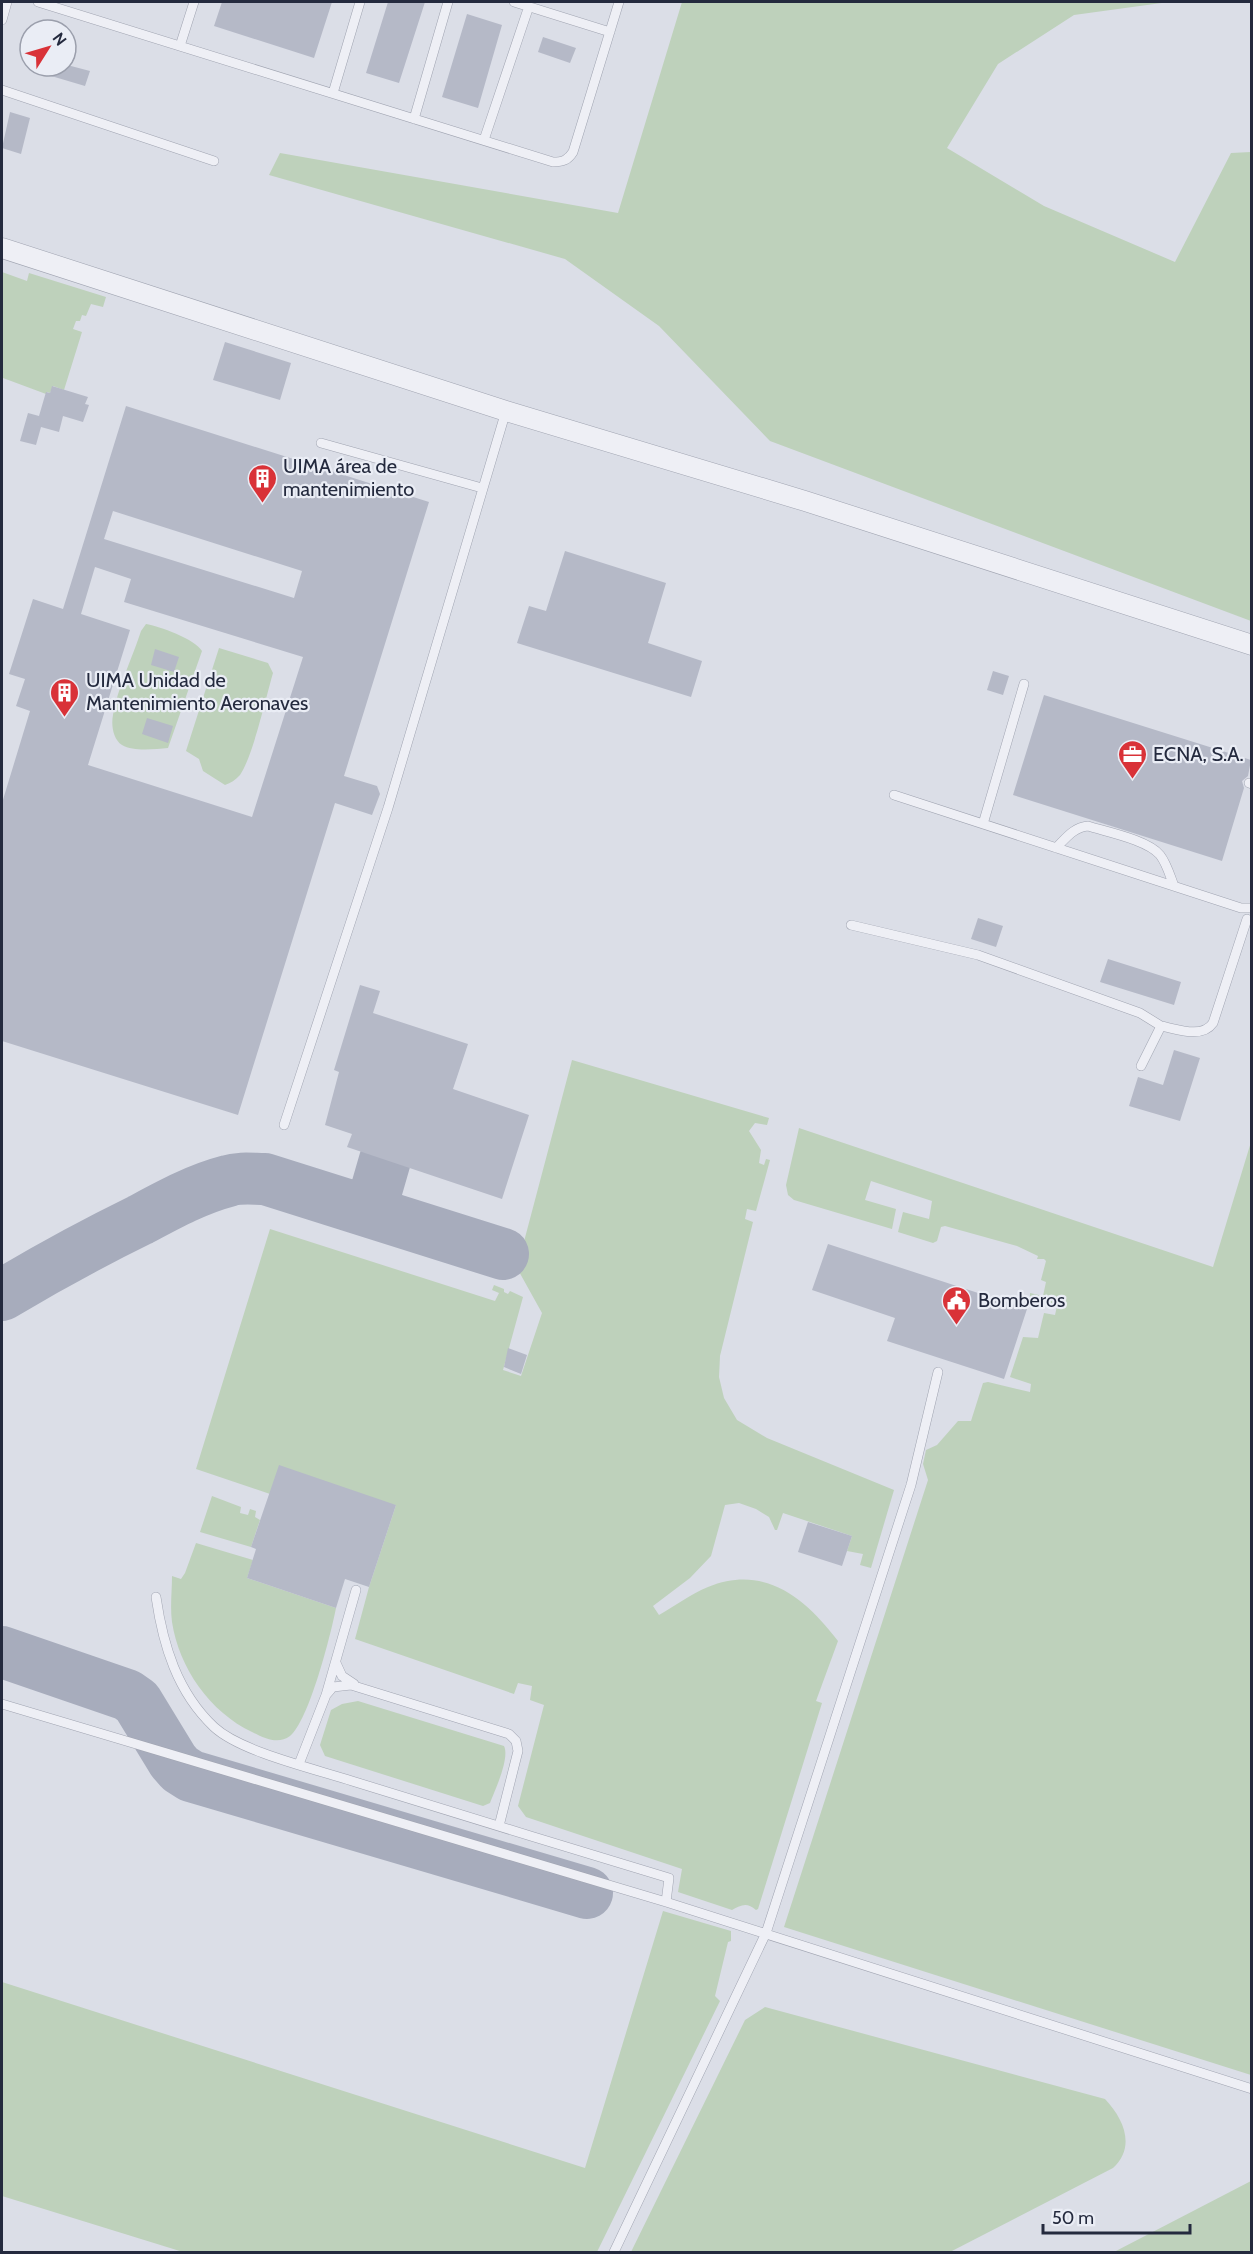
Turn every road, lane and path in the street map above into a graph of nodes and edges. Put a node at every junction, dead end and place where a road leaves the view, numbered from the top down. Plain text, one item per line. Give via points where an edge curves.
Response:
1 (7, 2) edge
2 (38, 2) edge
3 (194, 2) edge
4 (360, 2) edge
5 (448, 2) edge
6 (514, 2) edge
7 (620, 2) edge
8 (530, 6) junction
9 (2, 20) edge
10 (610, 32) junction
11 (180, 46) junction
12 (2, 90) edge
13 (333, 93) junction
14 (414, 118) junction
15 (484, 141) junction
16 (214, 161) dead end
17 (2, 248) edge
18 (506, 411) junction
19 (321, 443) dead end
20 (482, 488) junction
21 (1251, 645) edge
22 (1024, 684) dead end
23 (894, 795) dead end
24 (982, 824) junction
25 (1056, 848) junction
26 (1174, 886) junction
27 (1241, 908) junction
28 (1251, 908) edge
29 (1249, 917) edge
30 (851, 925) dead end
31 (1161, 1026) junction
32 (1141, 1066) dead end
33 (284, 1125) dead end
34 (938, 1372) dead end
35 (356, 1590) dead end
36 (156, 1597) dead end
37 (336, 1663) junction
38 (359, 1686) junction
39 (326, 1695) junction
40 (2, 1704) edge
41 (299, 1764) junction
42 (499, 1826) junction
43 (666, 1902) junction
44 (766, 1933) junction
45 (1251, 2089) edge
46 (614, 2253) edge

1 - 9 lane
2 - 11 lane
3 - 11 lane
4 - 13 lane
5 - 14 lane
6 - 8 lane
7 - 10 lane
8 - 10 lane
8 - 15 lane
10 - 15 lane via 569,158 553,162
11 - 13 lane
12 - 16 lane
13 - 14 lane
14 - 15 lane
17 - 18 street
18 - 20 lane
18 - 21 street via 805,501
19 - 20 lane
20 - 33 lane via 388,808
22 - 24 lane
23 - 24 lane
24 - 25 lane
25 - 26 lane
25 - 26 lane via 1072,831 1088,826 1149,846 1158,853
26 - 27 lane
27 - 28 lane
27 - 29 lane
29 - 31 lane via 1210,1028 1195,1033
30 - 31 lane via 978,955 1140,1013
31 - 32 lane
34 - 44 lane via 910,1485
35 - 37 lane
36 - 41 lane via 161,1630 181,1686 198,1710 235,1742
37 - 38 lane via 342,1676
37 - 39 lane
38 - 39 lane via 339,1685
38 - 42 lane via 509,1734 516,1741 518,1751
39 - 41 lane
40 - 43 lane
41 - 42 lane
42 - 43 lane via 669,1878
43 - 44 lane
44 - 45 lane
44 - 46 lane

